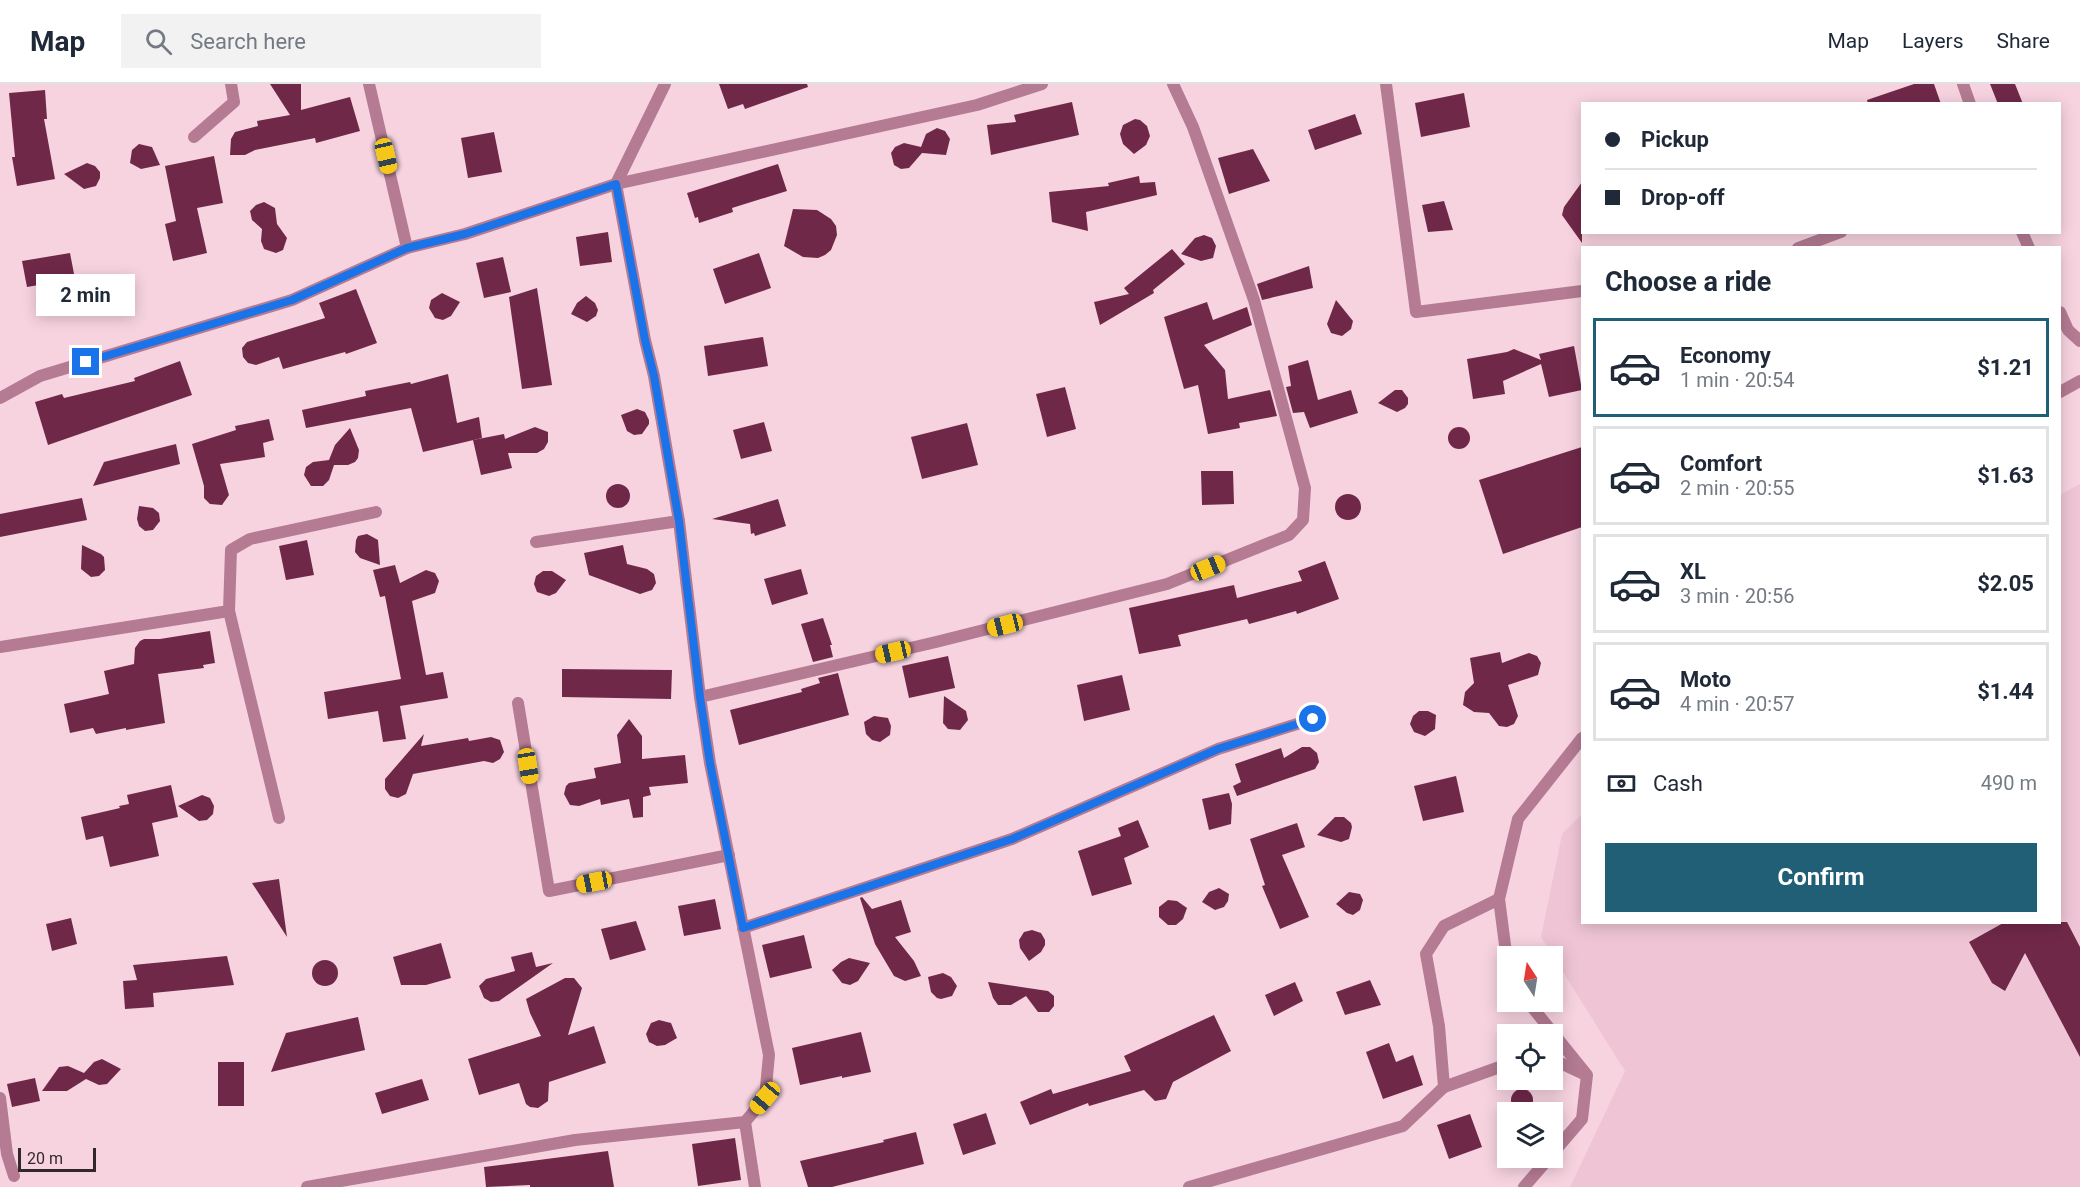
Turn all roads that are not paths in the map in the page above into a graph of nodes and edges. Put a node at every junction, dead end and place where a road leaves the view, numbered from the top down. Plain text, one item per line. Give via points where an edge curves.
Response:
1 (231, 84) edge
2 (369, 84) edge
3 (665, 84) edge
4 (1042, 84) edge
5 (1173, 84) edge
6 (1386, 84) edge
7 (1963, 84) edge
8 (1969, 102) edge
9 (195, 137) dead end
10 (616, 184) junction
11 (1836, 234) edge
12 (1803, 246) edge
13 (407, 248) junction
14 (1581, 291) edge
15 (2061, 314) edge
16 (2080, 341) edge
17 (2080, 381) edge
18 (2061, 391) edge
19 (0, 398) edge
20 (376, 512) dead end
21 (679, 521) junction
22 (536, 542) dead end
23 (229, 611) junction
24 (0, 648) edge
25 (700, 697) junction
26 (518, 703) dead end
27 (1313, 719) dead end
28 (1581, 739) edge
29 (279, 818) dead end
30 (729, 855) junction
31 (1499, 899) junction
32 (743, 928) junction
33 (1505, 946) edge
34 (1536, 1012) edge
35 (1563, 1064) edge
36 (1497, 1068) edge
37 (1587, 1075) junction
38 (1444, 1087) junction
39 (0, 1098) edge
40 (745, 1122) junction
41 (1563, 1141) edge
42 (1540, 1168) edge
43 (14, 1176) dead end
44 (308, 1187) edge
45 (755, 1187) edge
46 (1189, 1187) edge
47 (1524, 1187) edge

1 - 9 street via 234,102
2 - 13 street
3 - 10 street
4 - 10 street via 977,105
5 - 25 street via 1193,127 1254,300 1305,488 1303,520 1290,535 1167,584
6 - 14 street via 1416,312
7 - 8 street
10 - 13 street via 465,234
10 - 21 street
11 - 12 street
13 - 19 street via 292,300 40,376
15 - 16 street via 2068,330
17 - 18 street
20 - 23 street via 250,539 231,550
21 - 22 street
21 - 25 street
23 - 24 street
23 - 29 street
25 - 30 street
26 - 30 street via 549,891
27 - 32 street via 1218,749 1012,839
28 - 31 street via 1518,819
30 - 32 street
31 - 33 street
31 - 38 street via 1443,926 1425,954 1439,1026
32 - 40 street via 769,1055 765,1098
34 - 37 street
35 - 37 street
36 - 38 street
37 - 41 street via 1582,1119
38 - 46 street via 1403,1126
39 - 43 street via 7,1154
40 - 44 street via 575,1140
40 - 45 street
42 - 47 street

